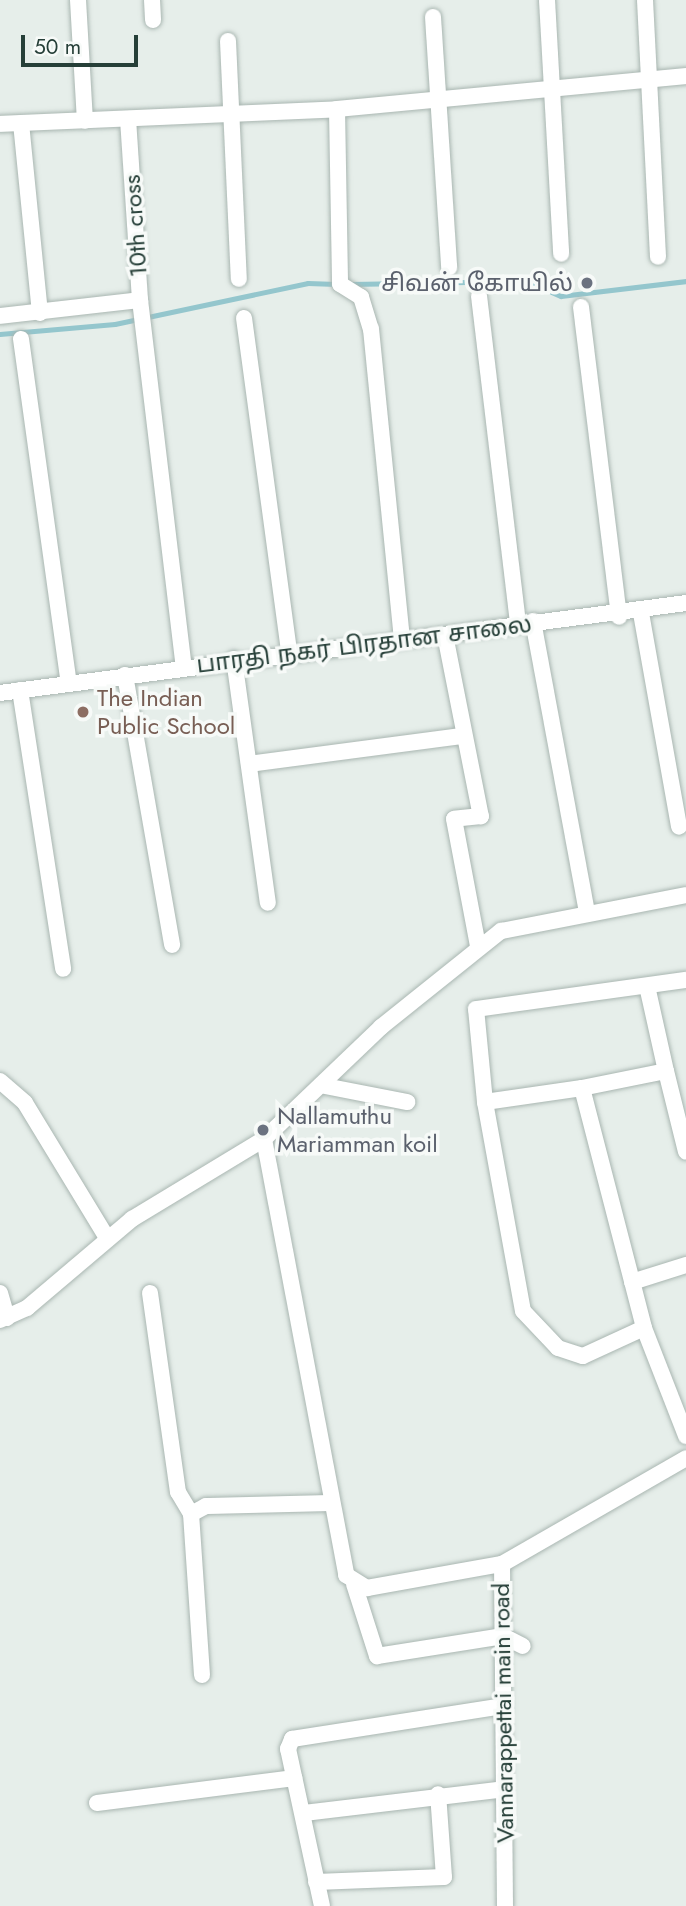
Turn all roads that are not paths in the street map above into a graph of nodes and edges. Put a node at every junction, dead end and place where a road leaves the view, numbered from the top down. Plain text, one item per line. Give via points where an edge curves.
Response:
1 (78, 0) edge
2 (152, 0) edge
3 (547, 0) edge
4 (645, 0) edge
5 (433, 18) dead end
6 (153, 20) dead end
7 (228, 41) dead end
8 (686, 76) edge
9 (648, 79) junction
10 (551, 87) junction
11 (442, 99) junction
12 (337, 109) junction
13 (230, 116) junction
14 (128, 119) junction
15 (85, 121) junction
16 (21, 122) junction
17 (0, 124) edge
18 (561, 254) dead end
19 (658, 257) dead end
20 (449, 267) dead end
21 (239, 279) dead end
22 (479, 296) dead end
23 (142, 306) junction
24 (581, 307) dead end
25 (40, 313) junction
26 (0, 316) edge
27 (244, 318) dead end
28 (21, 339) dead end
29 (686, 603) edge
30 (640, 613) junction
31 (619, 617) junction
32 (525, 622) junction
33 (445, 635) junction
34 (402, 640) junction
35 (289, 652) junction
36 (234, 659) junction
37 (184, 667) junction
38 (125, 675) junction
39 (69, 684) junction
40 (20, 690) junction
41 (0, 693) edge
42 (461, 736) junction
43 (249, 764) junction
44 (679, 827) dead end
45 (686, 895) edge
46 (268, 903) dead end
47 (587, 912) junction
48 (172, 945) dead end
49 (478, 946) junction
50 (63, 969) dead end
51 (686, 980) edge
52 (647, 986) junction
53 (666, 1071) junction
54 (0, 1081) edge
55 (325, 1087) junction
56 (582, 1088) junction
57 (407, 1102) dead end
58 (485, 1102) junction
59 (264, 1139) junction
60 (686, 1152) edge
61 (107, 1238) junction
62 (686, 1265) edge
63 (632, 1282) junction
64 (0, 1293) edge
65 (149, 1293) dead end
66 (3, 1319) edge
67 (644, 1328) junction
68 (686, 1436) edge
69 (686, 1458) edge
70 (332, 1503) junction
71 (191, 1514) junction
72 (502, 1564) junction
73 (354, 1584) junction
74 (503, 1636) junction
75 (523, 1646) dead end
76 (202, 1675) dead end
77 (502, 1706) junction
78 (294, 1778) junction
79 (504, 1789) junction
80 (438, 1794) junction
81 (97, 1802) dead end
82 (304, 1813) junction
83 (316, 1882) junction
84 (322, 1906) edge
85 (505, 1906) edge

1 - 15 street
2 - 6 street
3 - 10 street
4 - 9 street
5 - 11 street
7 - 13 street
8 - 9 street
9 - 10 street
9 - 19 street
10 - 11 street
10 - 18 street
11 - 12 street
11 - 20 street
12 - 13 street
12 - 34 street via 340,285 360,297 371,329
13 - 14 street
13 - 21 street
14 - 15 street
14 - 23 street, 10th cross
15 - 16 street
16 - 17 street
16 - 25 street
22 - 32 street
23 - 25 street
23 - 37 street, 10th cross
24 - 31 street
25 - 26 street
27 - 35 street
28 - 39 street
29 - 30 street, பாரதி நகர் பிரதான சாலை
30 - 31 street, பாரதி நகர் பிரதான சாலை
30 - 44 street
31 - 32 street, பாரதி நகர் பிரதான சாலை
32 - 33 street, பாரதி நகர் பிரதான சாலை
32 - 47 street
33 - 34 street, பாரதி நகர் பிரதான சாலை
33 - 42 street
34 - 35 street, பாரதி நகர் பிரதான சாலை
35 - 36 street, பாரதி நகர் பிரதான சாலை
36 - 37 street, பாரதி நகர் பிரதான சாலை
36 - 43 street
37 - 38 street, பாரதி நகர் பிரதான சாலை
38 - 39 street, பாரதி நகர் பிரதான சாலை
38 - 48 street
39 - 40 street, பாரதி நகர் பிரதான சாலை
40 - 41 street, பாரதி நகர் பிரதான சாலை
40 - 50 street
42 - 43 street
42 - 49 street via 481,816 454,819
43 - 46 street
45 - 47 street
47 - 49 street via 501,931
49 - 55 street via 381,1027
51 - 52 street
52 - 53 street
52 - 58 street via 476,1009
53 - 56 street
53 - 60 street
54 - 61 street via 25,1103
55 - 57 street
55 - 59 street
56 - 58 street
56 - 63 street
58 - 67 street via 528,1322 558,1348 583,1356
59 - 61 street
59 - 70 street
61 - 66 street via 27,1308
62 - 63 street
63 - 67 street
64 - 66 street
65 - 71 street via 178,1492
67 - 68 street
69 - 72 street, Vannarappettai main road
70 - 71 street via 206,1506
70 - 73 street via 346,1575
71 - 76 street
72 - 73 street via 419,1583
72 - 74 street, Vannarappettai main road
73 - 74 street via 377,1656
74 - 75 street
74 - 77 street, Vannarappettai main road
77 - 78 street via 301,1735 288,1749
77 - 79 street, Vannarappettai main road
78 - 81 street
78 - 82 street
79 - 80 street
79 - 85 street, Vannarappettai main road
80 - 82 street
80 - 83 street via 444,1877
82 - 83 street
83 - 84 street

